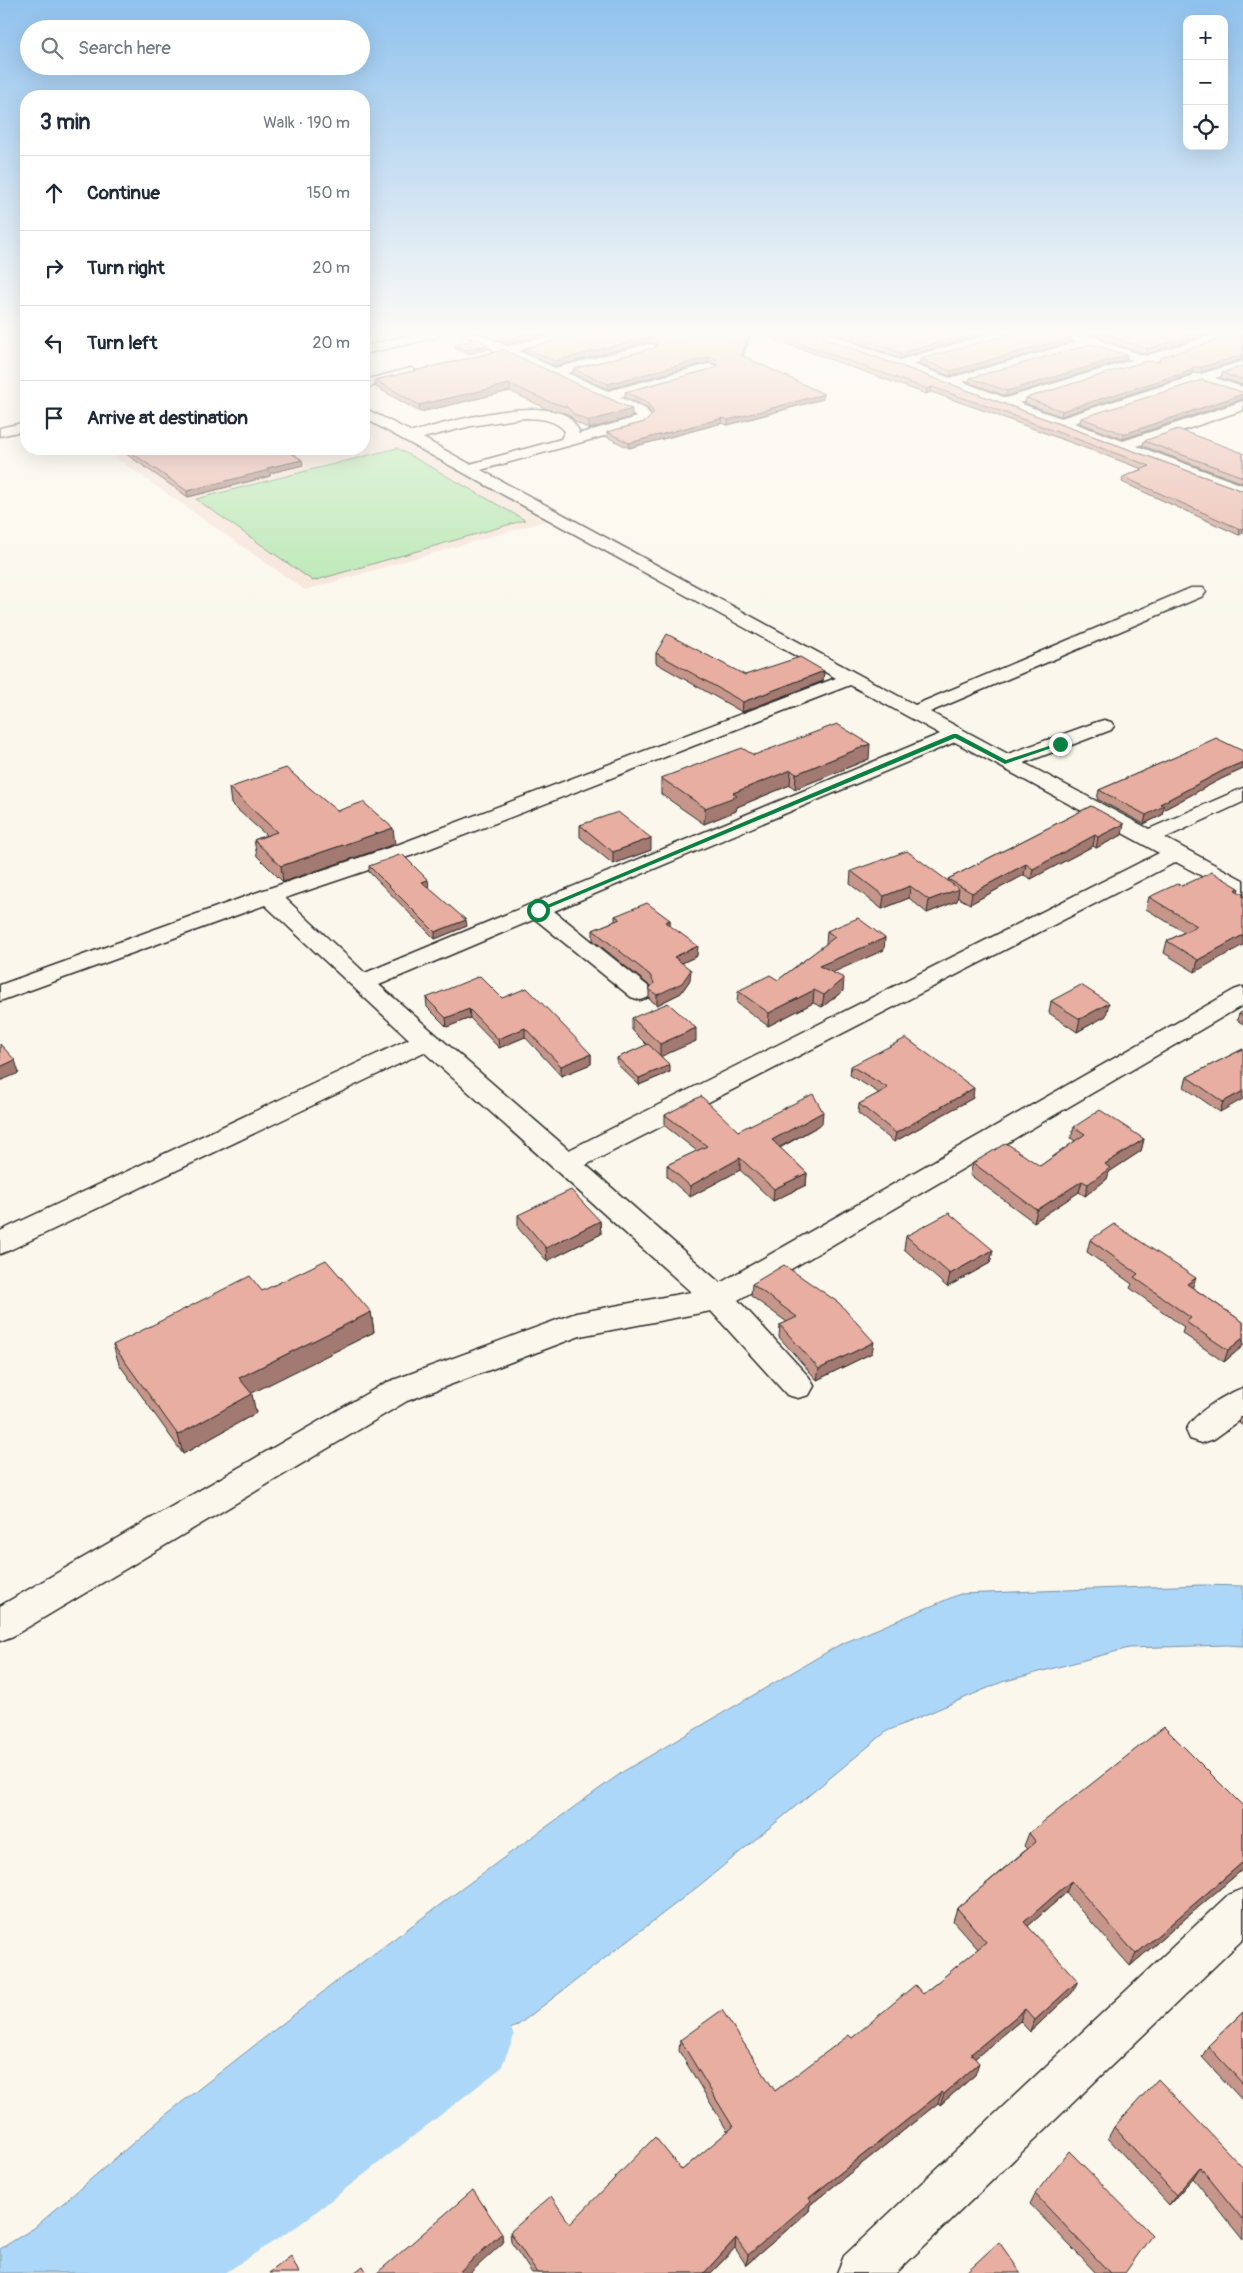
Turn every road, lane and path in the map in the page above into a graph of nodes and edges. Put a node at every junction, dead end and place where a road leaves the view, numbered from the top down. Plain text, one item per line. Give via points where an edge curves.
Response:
1 (417, 440) edge
2 (571, 440) edge
3 (1106, 440) edge
4 (1139, 440) edge
5 (568, 441) joint
6 (1122, 446) junction
7 (469, 469) junction
8 (1234, 474) edge
9 (1215, 480) junction
10 (1243, 490) edge
11 (1197, 592) dead end
12 (852, 678) junction
13 (914, 712) junction
14 (1104, 726) dead end
15 (955, 735) junction
16 (1005, 762) junction
17 (1243, 794) edge
18 (1148, 838) junction
19 (1176, 853) junction
20 (1243, 889) edge
21 (269, 896) junction
22 (538, 910) junction
23 (362, 983) junction
24 (640, 992) dead end
25 (0, 993) edge
26 (1243, 995) edge
27 (428, 1040) junction
28 (567, 1163) junction
29 (0, 1243) edge
30 (718, 1298) junction
31 (798, 1386) dead end
32 (1243, 1401) edge
33 (1202, 1430) dead end
34 (0, 1625) edge
35 (1243, 1910) edge
36 (861, 2273) edge

1 - 7 street
2 - 5 street
3 - 6 street
4 - 6 street
5 - 7 street
6 - 9 street
7 - 12 street
8 - 9 street
9 - 10 street
11 - 13 street
12 - 13 street
12 - 21 street via 404,850
13 - 15 street
14 - 16 street
15 - 16 street
15 - 22 street
16 - 18 street
17 - 18 street
18 - 19 street
19 - 20 street
19 - 28 street
21 - 23 street
21 - 25 street
22 - 23 street
22 - 24 street
23 - 27 street
26 - 30 street
27 - 28 street
27 - 29 street
28 - 30 street
30 - 31 street
30 - 34 street via 576,1325 396,1392
32 - 33 street
35 - 36 street

